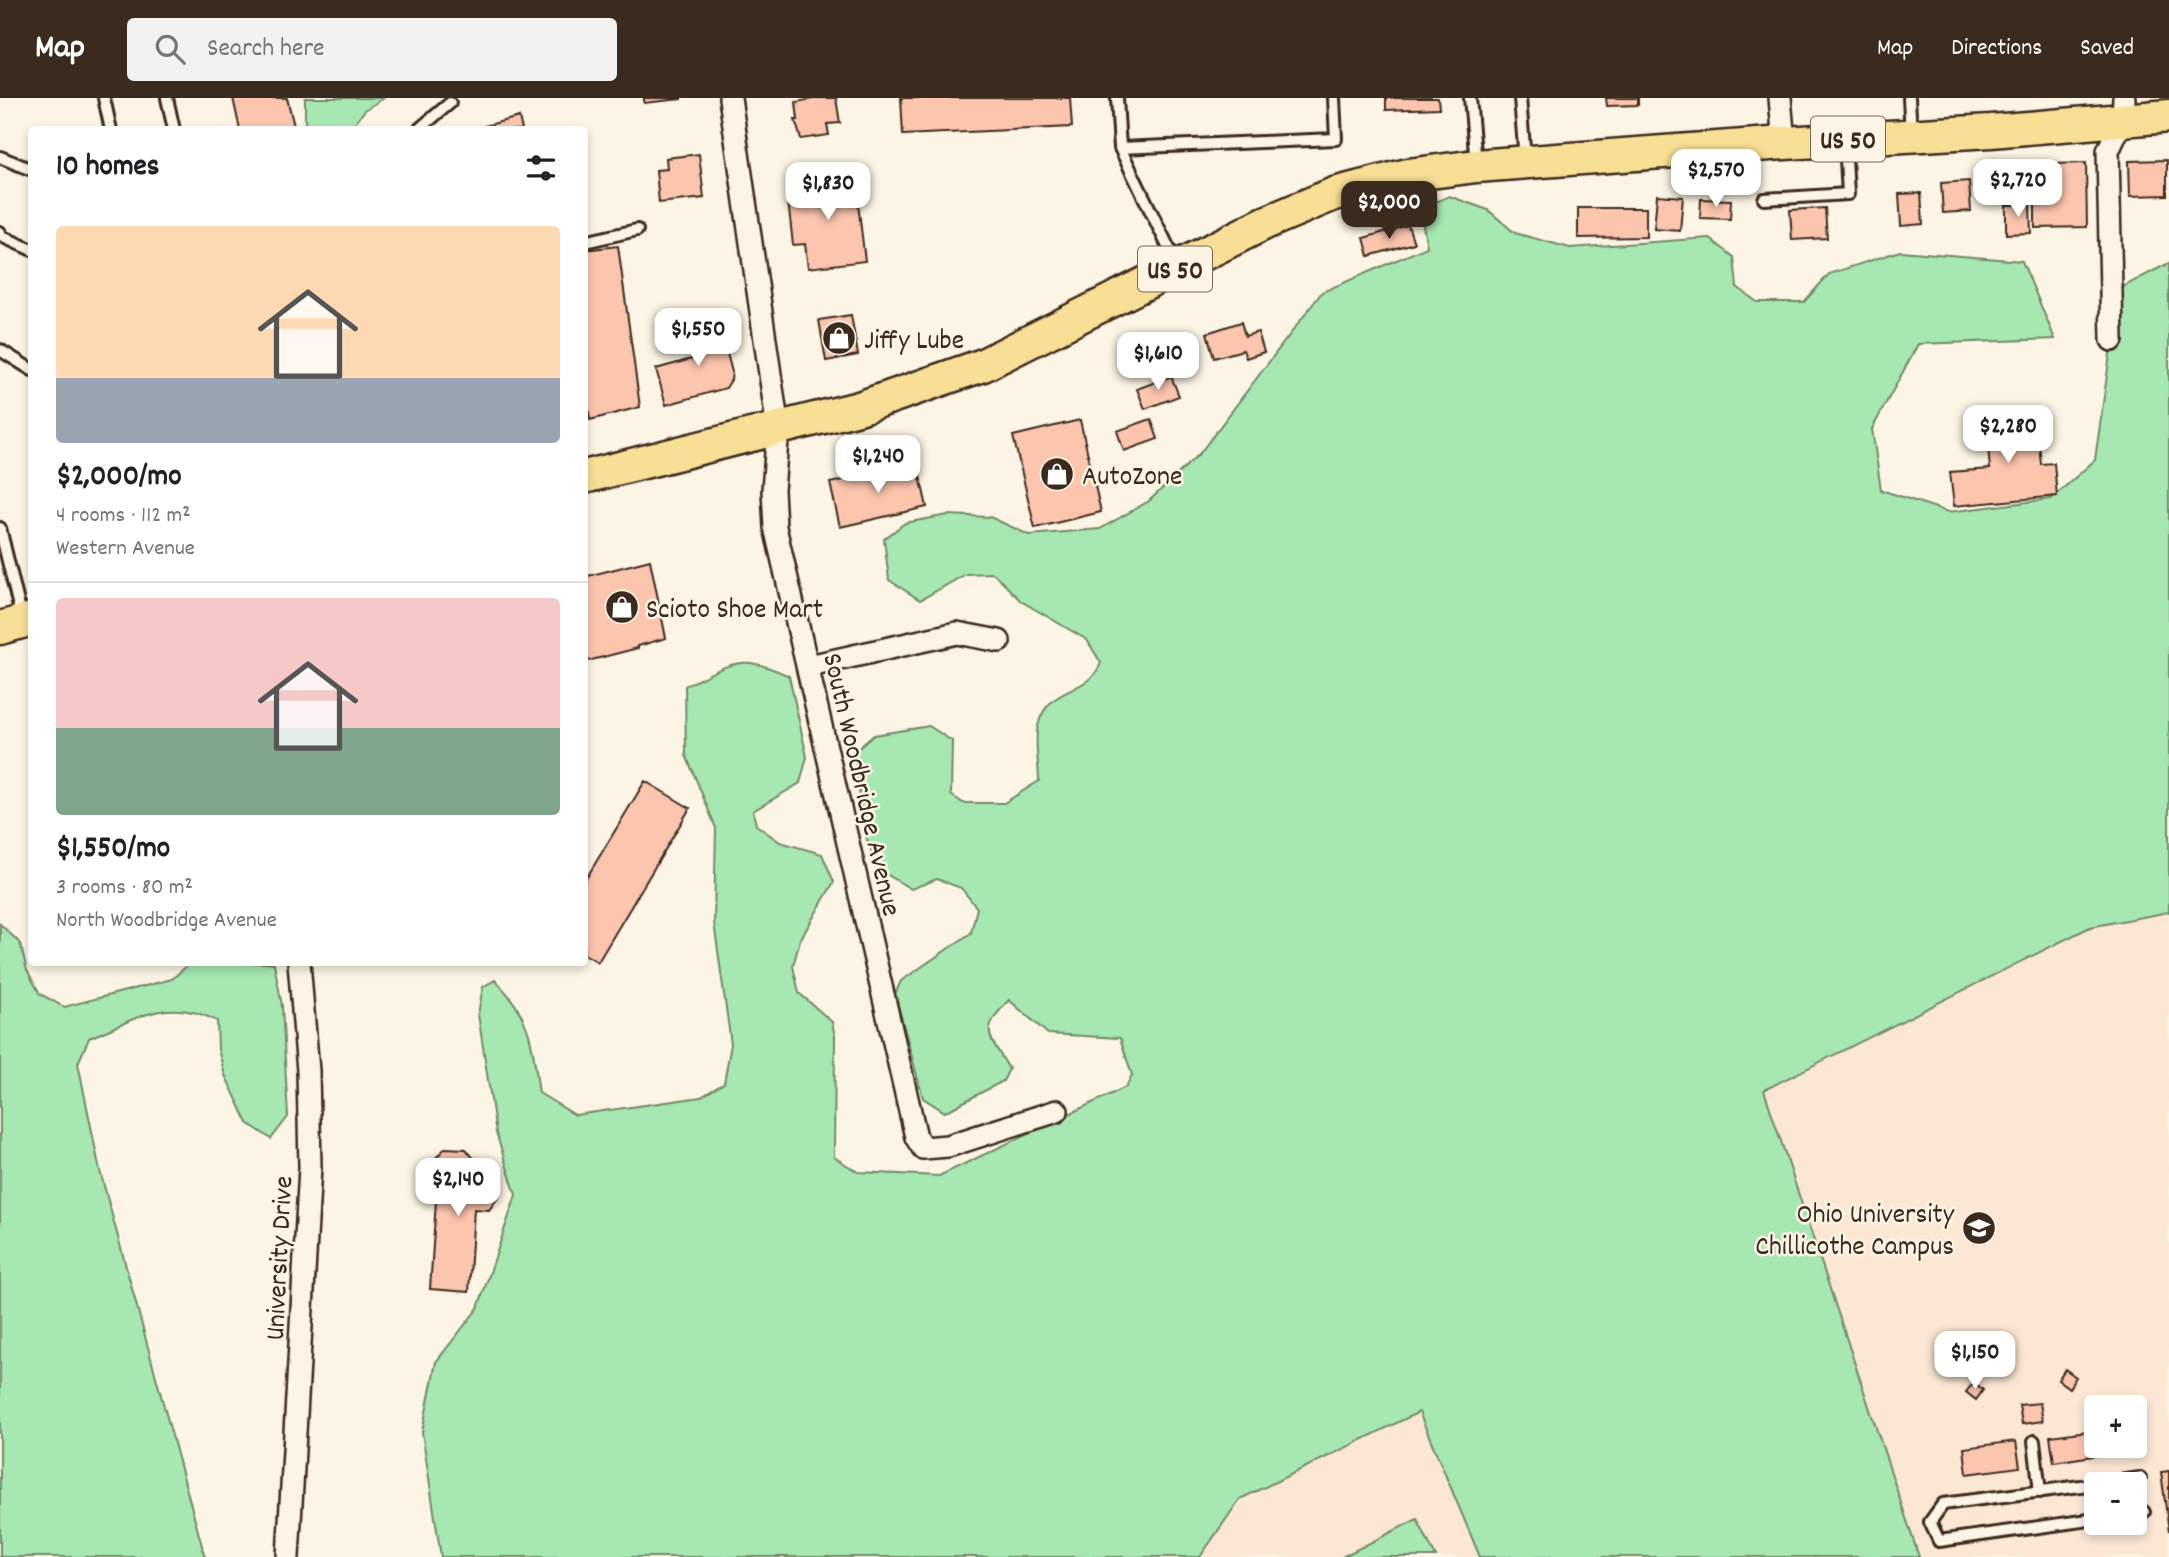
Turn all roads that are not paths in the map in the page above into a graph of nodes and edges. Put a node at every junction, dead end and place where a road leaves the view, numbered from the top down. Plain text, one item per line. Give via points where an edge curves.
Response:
1 (167, 98) edge
2 (730, 98) edge
3 (1118, 98) edge
4 (1334, 98) edge
5 (1470, 98) edge
6 (1520, 98) edge
7 (1780, 98) edge
8 (1909, 98) edge
9 (102, 99) edge
10 (450, 103) dead end
11 (2123, 108) edge
12 (2169, 116) edge
13 (110, 126) edge
14 (173, 126) edge
15 (423, 126) edge
16 (1911, 136) junction
17 (1845, 139) junction
18 (1784, 143) junction
19 (1120, 148) junction
20 (0, 157) edge
21 (1525, 163) junction
22 (1476, 166) junction
23 (28, 168) edge
24 (1763, 199) dead end
25 (637, 230) dead end
26 (0, 232) edge
27 (588, 241) edge
28 (28, 248) edge
29 (1179, 267) junction
30 (2112, 340) dead end
31 (0, 351) edge
32 (28, 368) edge
33 (778, 429) junction
34 (588, 477) edge
35 (0, 528) edge
36 (18, 623) edge
37 (999, 641) dead end
38 (809, 666) junction
39 (299, 966) edge
40 (1057, 1111) dead end
41 (2034, 1441) dead end
42 (2084, 1486) edge
43 (2040, 1492) junction
44 (2084, 1521) edge
45 (288, 1557) edge

1 - 14 lane
2 - 33 street, South Woodbridge Avenue
3 - 19 lane
4 - 19 lane via 1336,139
5 - 22 lane
6 - 21 lane
7 - 18 street
8 - 16 lane
9 - 13 lane
10 - 15 lane
11 - 12 main road, US 50
11 - 16 main road, US 50
11 - 30 street via 2108,152
16 - 17 main road, US 50
17 - 18 main road, US 50
17 - 24 lane via 1848,194
18 - 21 main road, US 50
19 - 29 lane
20 - 23 lane
21 - 22 main road, US 50
22 - 29 main road, US 50 via 1408,175 1334,194
25 - 27 lane
26 - 28 lane
29 - 33 main road, US 50 via 983,365 859,408
31 - 32 lane
33 - 34 main road, US 50
33 - 38 street, South Woodbridge Avenue via 775,527
35 - 36 lane
37 - 38 street via 957,633
38 - 40 street, South Woodbridge Avenue via 916,1137 923,1148 948,1146
39 - 45 street, University Drive via 310,1167
41 - 43 lane
42 - 43 lane
43 - 44 lane via 1943,1504 1930,1522 1939,1541

